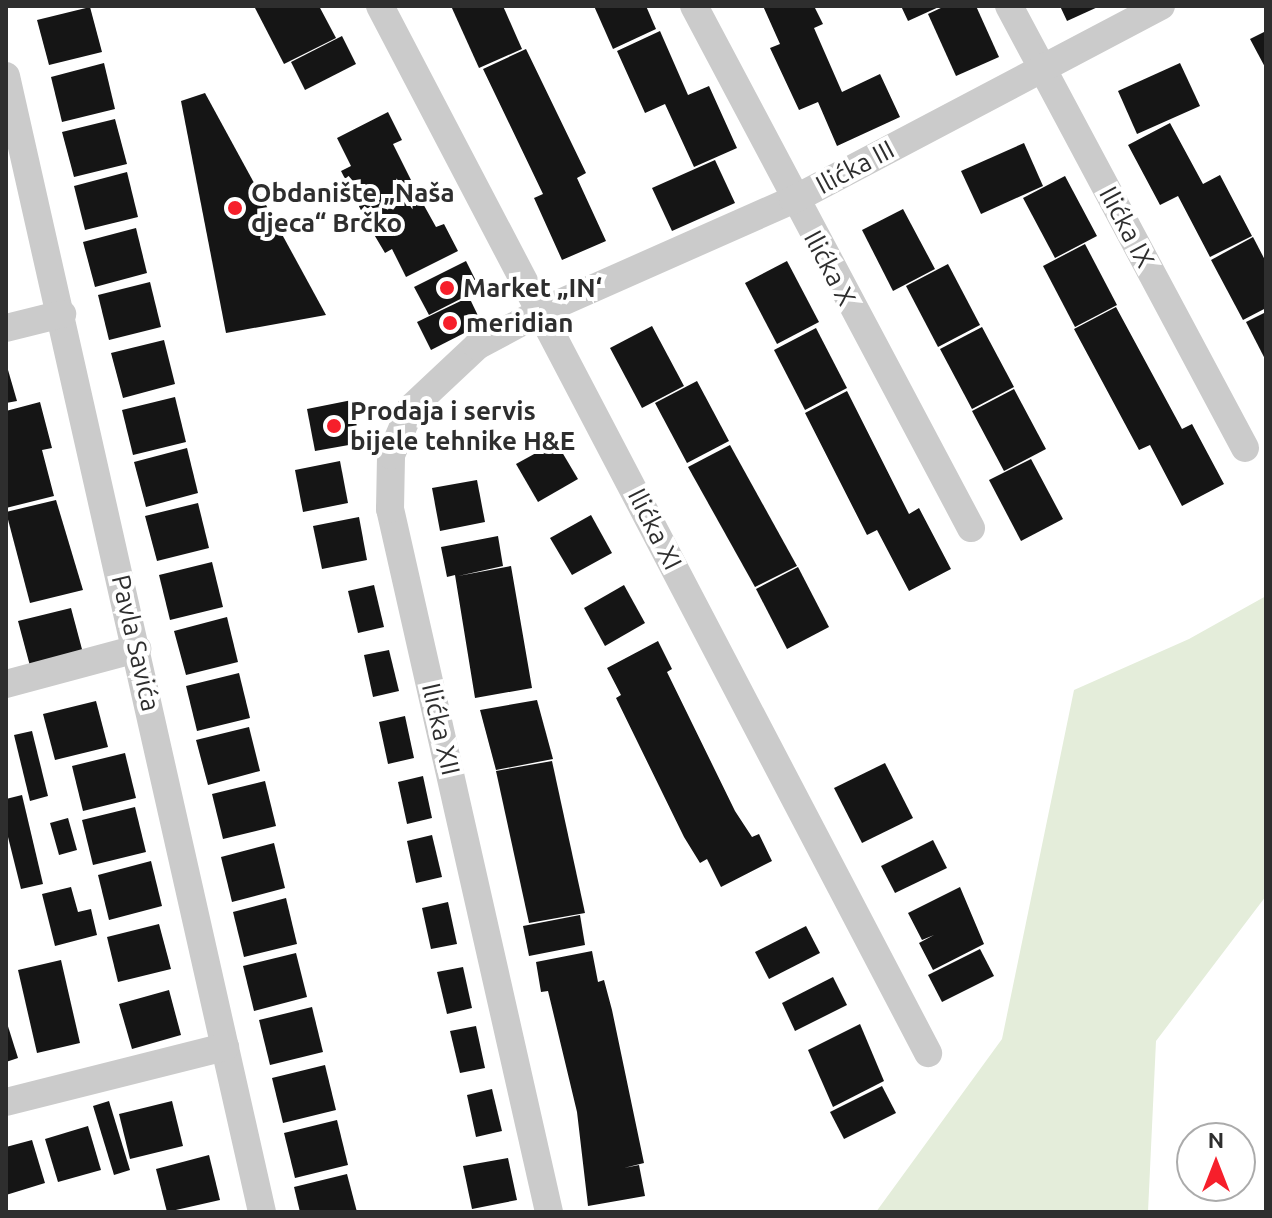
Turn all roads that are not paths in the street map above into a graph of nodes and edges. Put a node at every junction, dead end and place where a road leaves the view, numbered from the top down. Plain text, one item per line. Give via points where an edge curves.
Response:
1 (380, 6) edge
2 (694, 6) edge
3 (1009, 6) edge
4 (1161, 6) edge
5 (1042, 70) junction
6 (6, 76) edge
7 (793, 200) junction
8 (542, 311) junction
9 (62, 314) junction
10 (6, 328) edge
11 (1245, 448) dead end
12 (971, 528) dead end
13 (137, 649) junction
14 (6, 684) edge
15 (225, 1047) junction
16 (928, 1053) dead end
17 (6, 1102) edge
18 (262, 1212) edge
19 (549, 1212) edge

1 - 8 street, Ilićka XI
2 - 7 street, Ilićka X
3 - 5 street, Ilićka IX
4 - 5 street, Ilićka III
5 - 7 street, Ilićka III
5 - 11 street, Ilićka IX
6 - 9 street, Pavla Savića
7 - 8 street, Ilićka III
7 - 12 street, Ilićka X
8 - 16 street, Ilićka XI
8 - 19 street, Ilićka XII via 477,346 411,408 391,455 390,509
9 - 10 street
9 - 13 street, Pavla Savića
13 - 14 street
13 - 15 street, Pavla Savića
15 - 17 street
15 - 18 street, Pavla Savića

